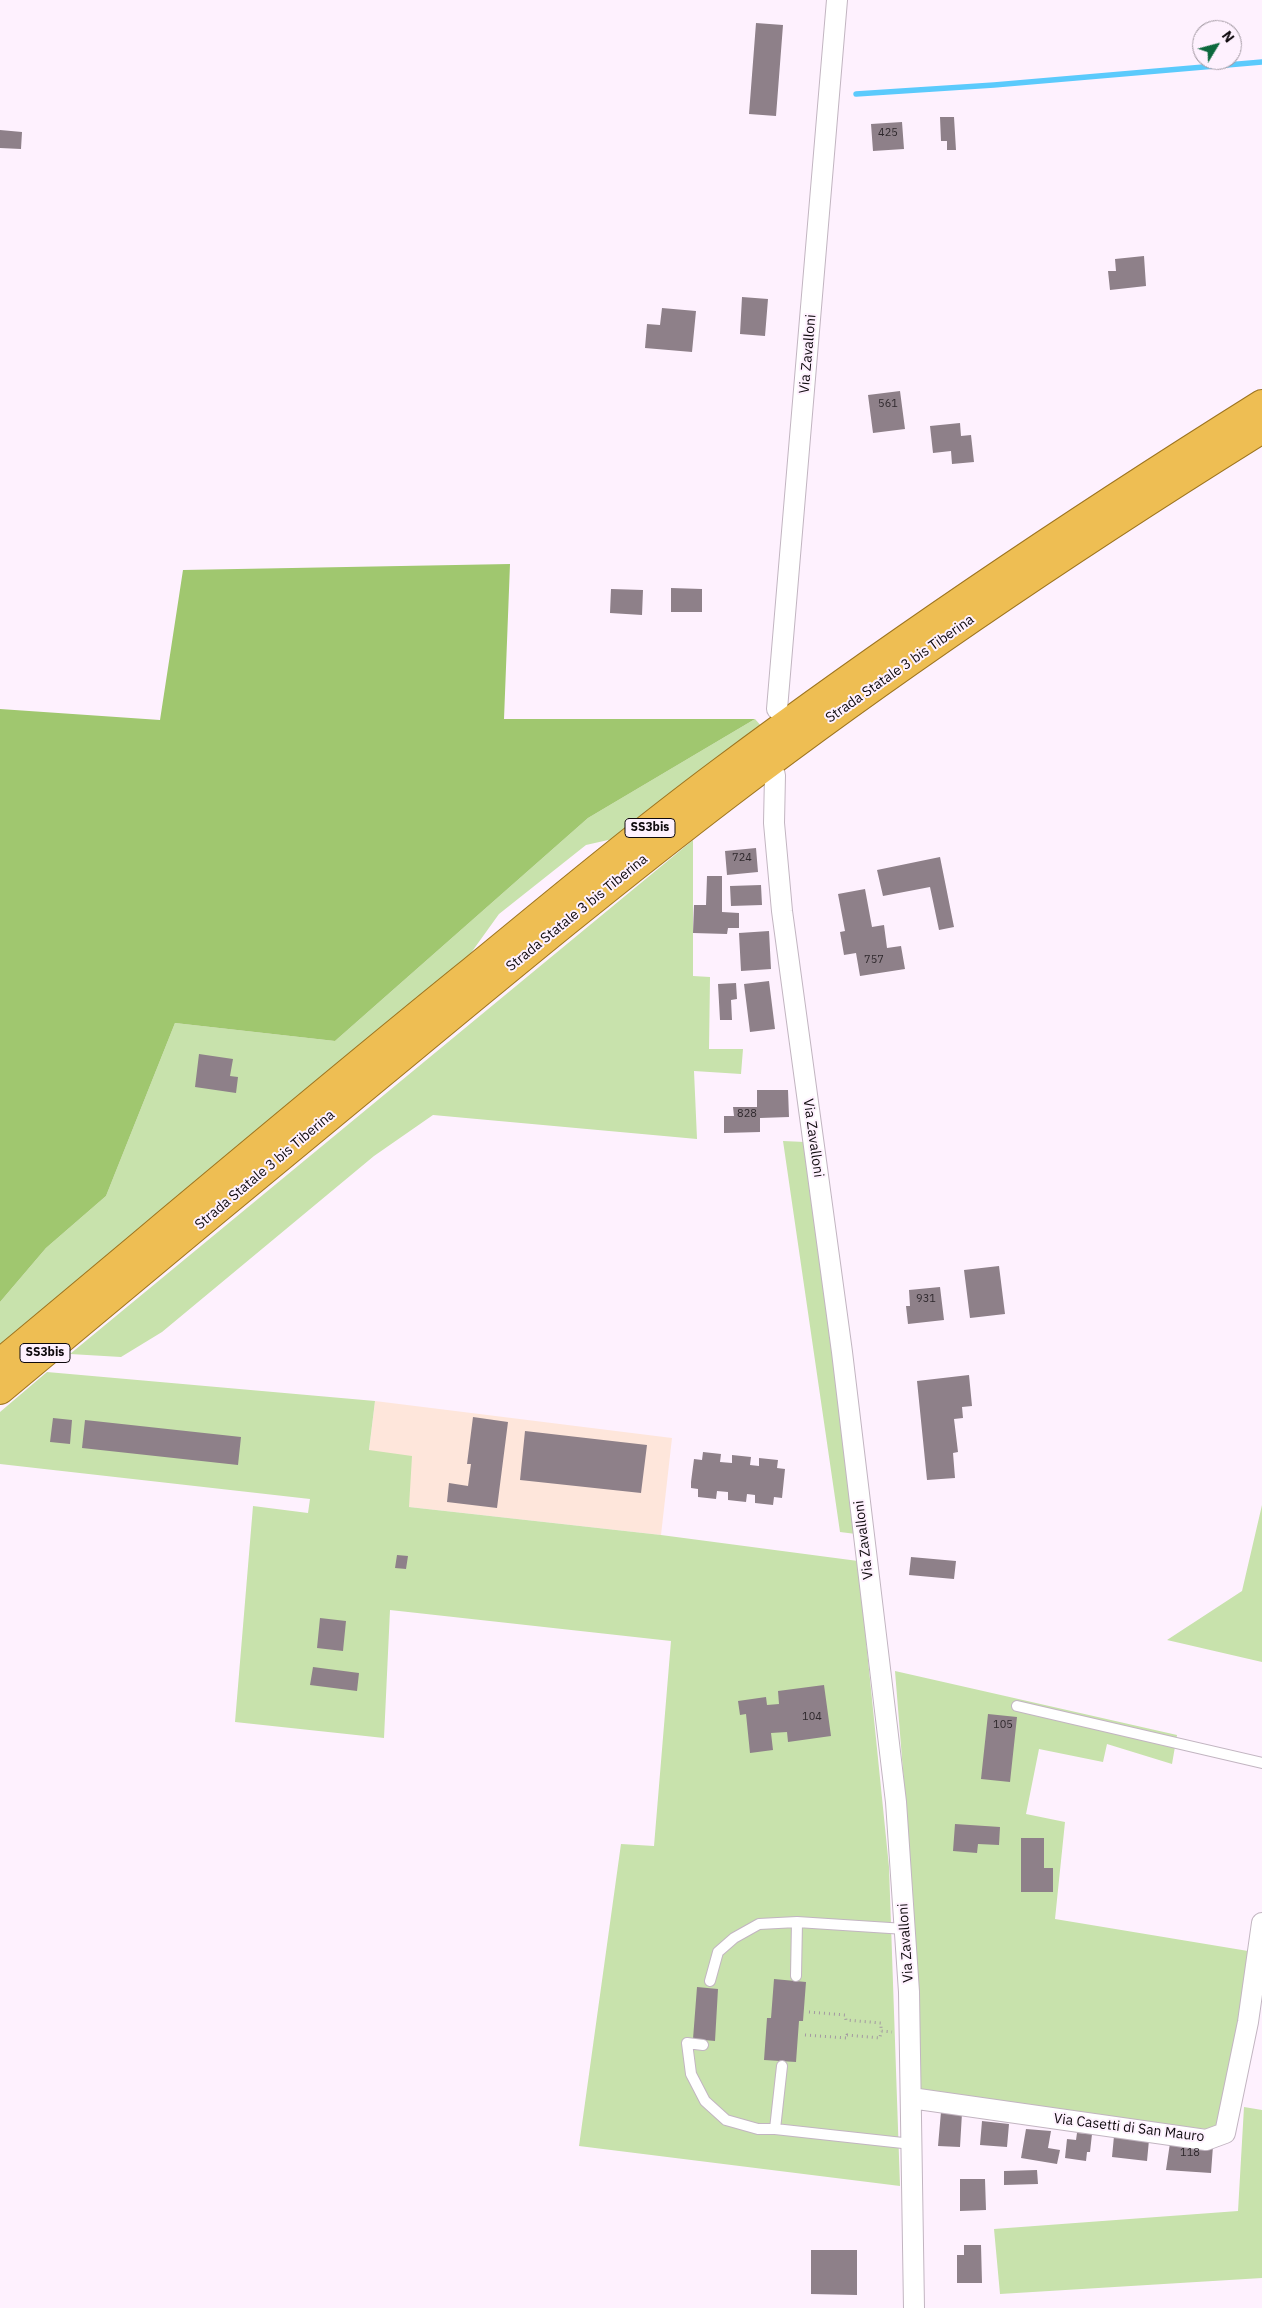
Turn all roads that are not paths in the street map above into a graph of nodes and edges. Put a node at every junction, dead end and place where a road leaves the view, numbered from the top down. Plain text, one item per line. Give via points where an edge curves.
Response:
1 (837, 0) edge
2 (1262, 404) edge
3 (1262, 429) edge
4 (777, 709) dead end
5 (775, 775) dead end
6 (82, 1308) junction
7 (0, 1363) edge
8 (0, 1390) edge
9 (1016, 1706) dead end
10 (1262, 1763) edge
11 (797, 1922) junction
12 (1262, 1923) edge
13 (905, 1930) junction
14 (796, 1976) dead end
15 (710, 1981) dead end
16 (702, 2045) dead end
17 (782, 2066) dead end
18 (911, 2098) junction
19 (775, 2130) junction
20 (912, 2144) junction
21 (914, 2308) edge

1 - 4 street, Via Zavalloni
2 - 6 highway, Strada Statale 3 bis Tiberina / SS3bis via 1004,571 719,774 429,1006
3 - 6 highway, Strada Statale 3 bis Tiberina / SS3bis via 1015,589 729,793
5 - 13 street, Via Zavalloni via 774,823 782,911 846,1391 896,1802
6 - 7 highway, Strada Statale 3 bis Tiberina / SS3bis
6 - 8 highway, Strada Statale 3 bis Tiberina / SS3bis
9 - 10 lane
11 - 13 lane
11 - 14 lane
11 - 15 lane via 760,1924 734,1938 718,1952
12 - 18 street, Via Casetti di San Mauro via 1248,2022 1225,2133 1206,2140
13 - 18 street, Via Zavalloni
16 - 19 lane via 688,2043 692,2074 705,2101 726,2120
17 - 19 lane
18 - 20 street, Via Zavalloni
19 - 20 lane
20 - 21 street, Via Zavalloni

